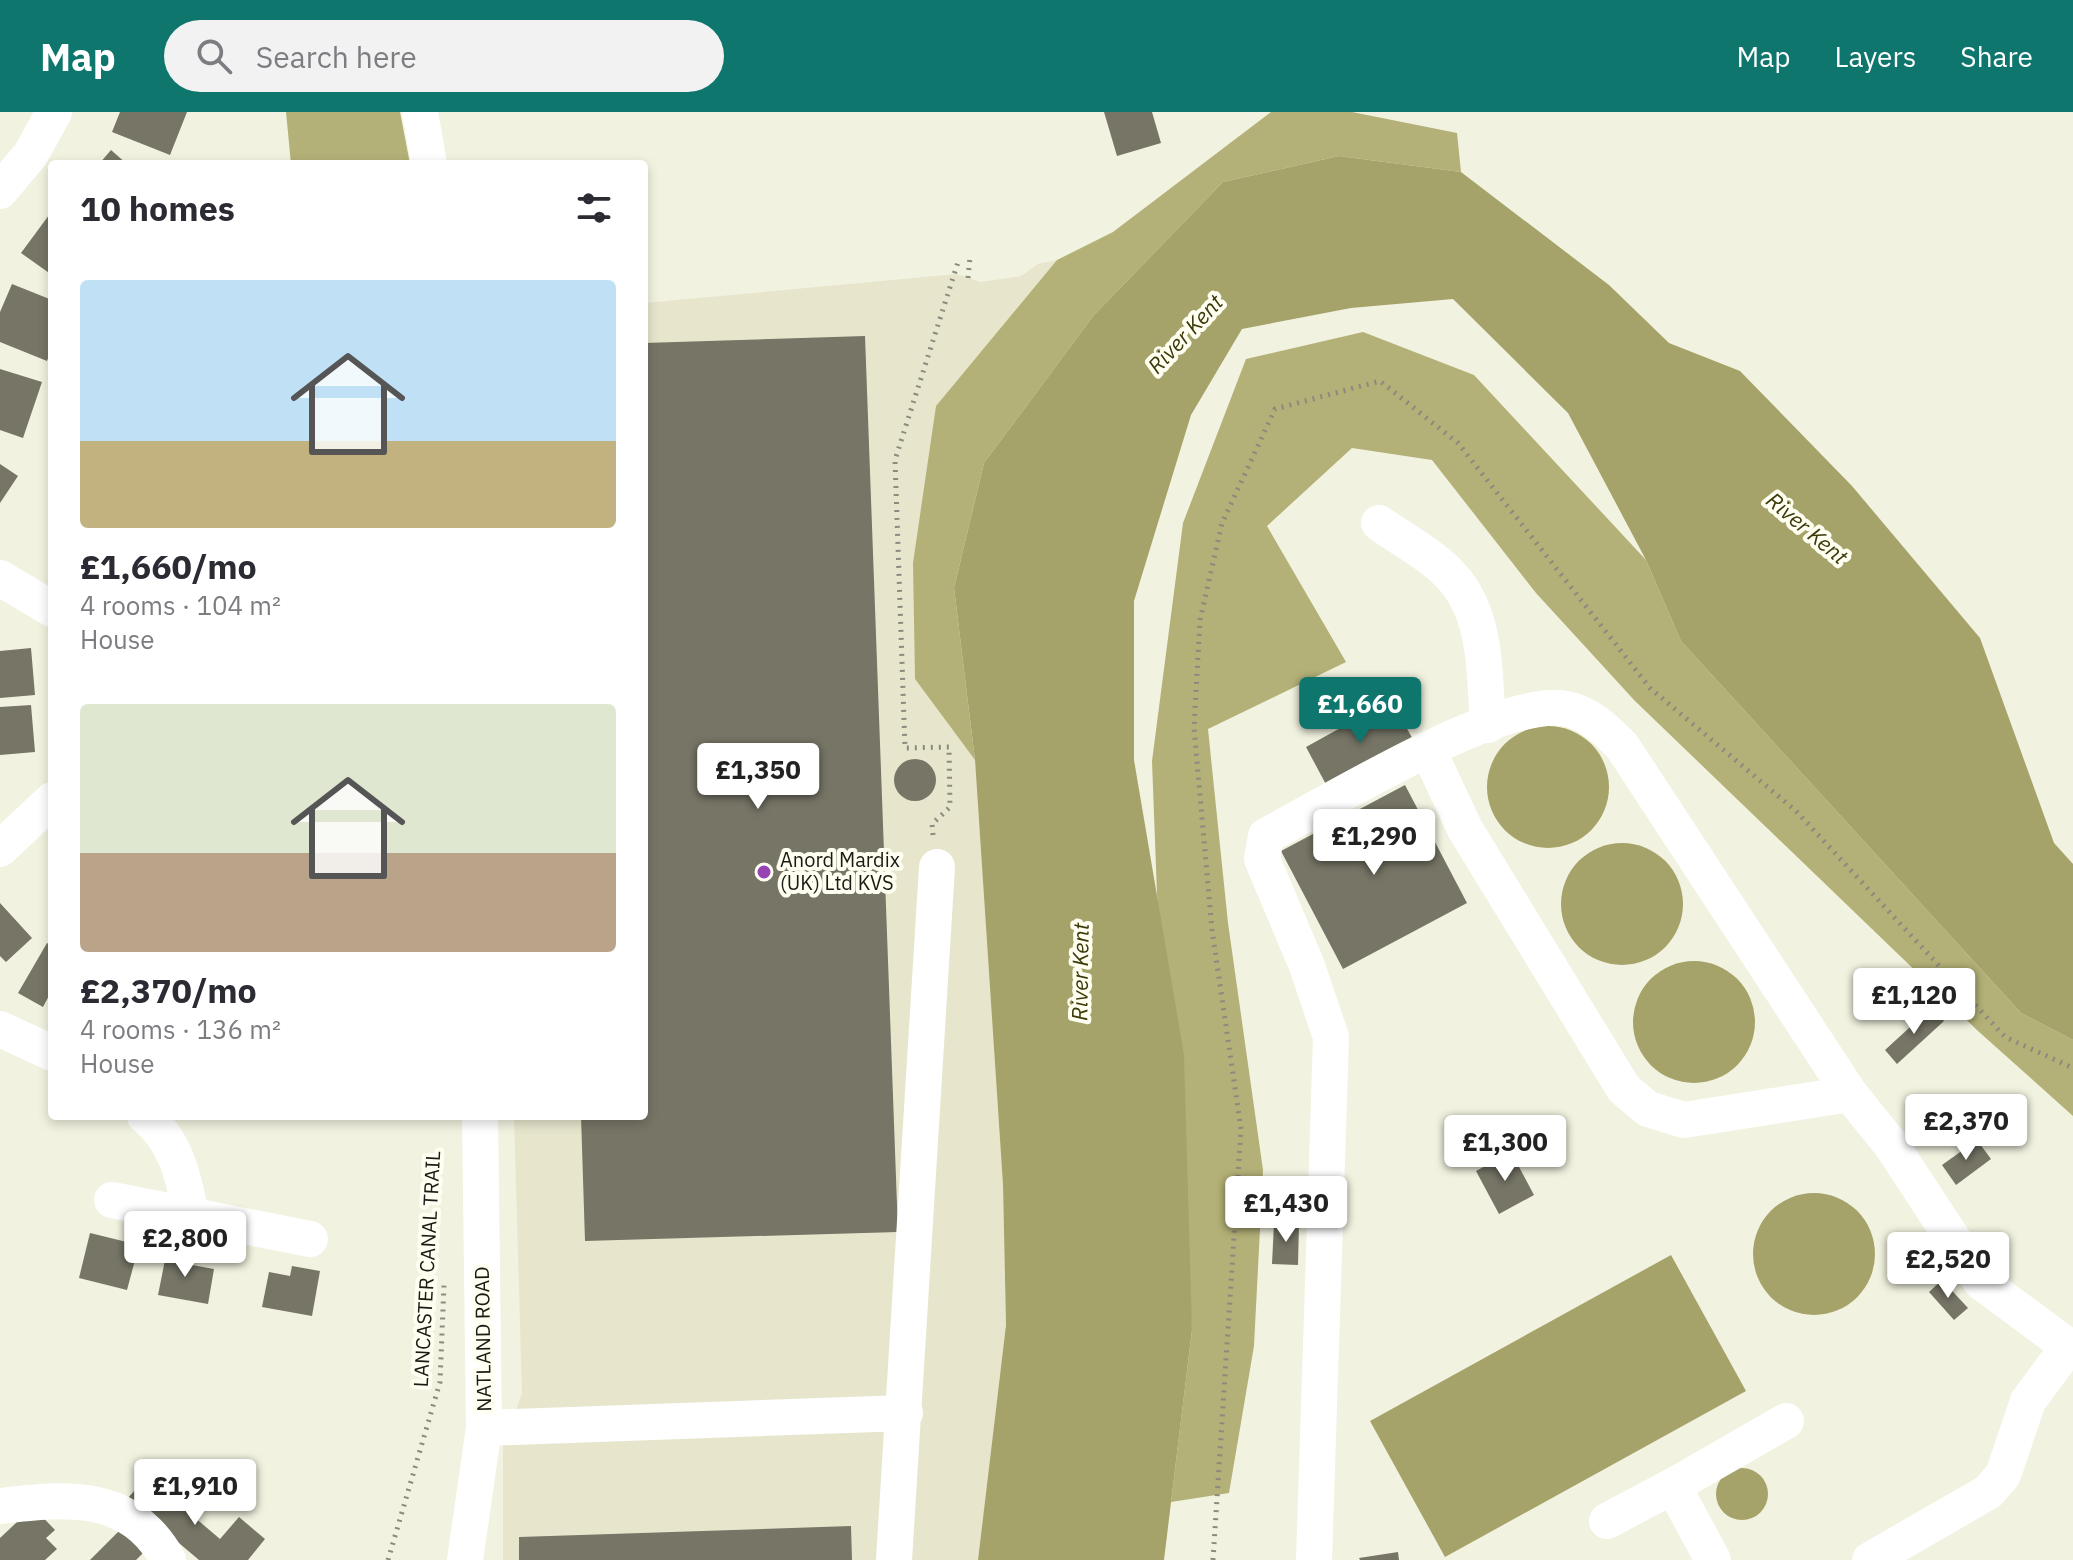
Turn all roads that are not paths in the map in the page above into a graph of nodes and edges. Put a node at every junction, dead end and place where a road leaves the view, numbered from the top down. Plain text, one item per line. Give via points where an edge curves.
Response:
1 (54, 112) edge
2 (420, 112) edge
3 (428, 160) edge
4 (0, 191) edge
5 (1379, 523) dead end
6 (0, 578) edge
7 (48, 607) edge
8 (1488, 725) junction
9 (1428, 750) junction
10 (48, 804) edge
11 (0, 849) edge
12 (937, 867) road end
13 (0, 1029) edge
14 (48, 1051) edge
15 (1850, 1094) junction
16 (150, 1120) edge
17 (480, 1120) edge
18 (112, 1200) dead end
19 (191, 1215) junction
20 (310, 1239) dead end
21 (2070, 1348) edge
22 (905, 1413) junction
23 (1786, 1421) dead end
24 (484, 1428) junction
25 (1673, 1486) junction
26 (0, 1506) edge
27 (1607, 1521) dead end
28 (168, 1560) edge
29 (465, 1560) edge
30 (894, 1560) edge
31 (1314, 1560) edge
32 (1713, 1560) edge
33 (1870, 1560) edge

1 - 4 street via 31,154
2 - 3 street
5 - 8 street via 1452,576 1470,603 1480,634
6 - 7 street
8 - 9 street
8 - 15 street via 1534,708 1567,709 1598,722 1622,746
9 - 15 street via 1465,829 1600,1050 1624,1089 1648,1109 1684,1120
9 - 31 street via 1266,836 1261,848 1331,1037
10 - 11 street
12 - 22 street
13 - 14 street
15 - 21 street via 1892,1146 1981,1282
16 - 19 street via 160,1127 182,1170
17 - 24 street, NATLAND ROAD
18 - 19 street
19 - 20 street
21 - 33 street via 2028,1401 2003,1475 1988,1492
22 - 24 street
22 - 30 street
23 - 25 street
24 - 29 street, NATLAND ROAD
25 - 27 street
25 - 32 street
26 - 28 street via 76,1502 114,1510 149,1530

